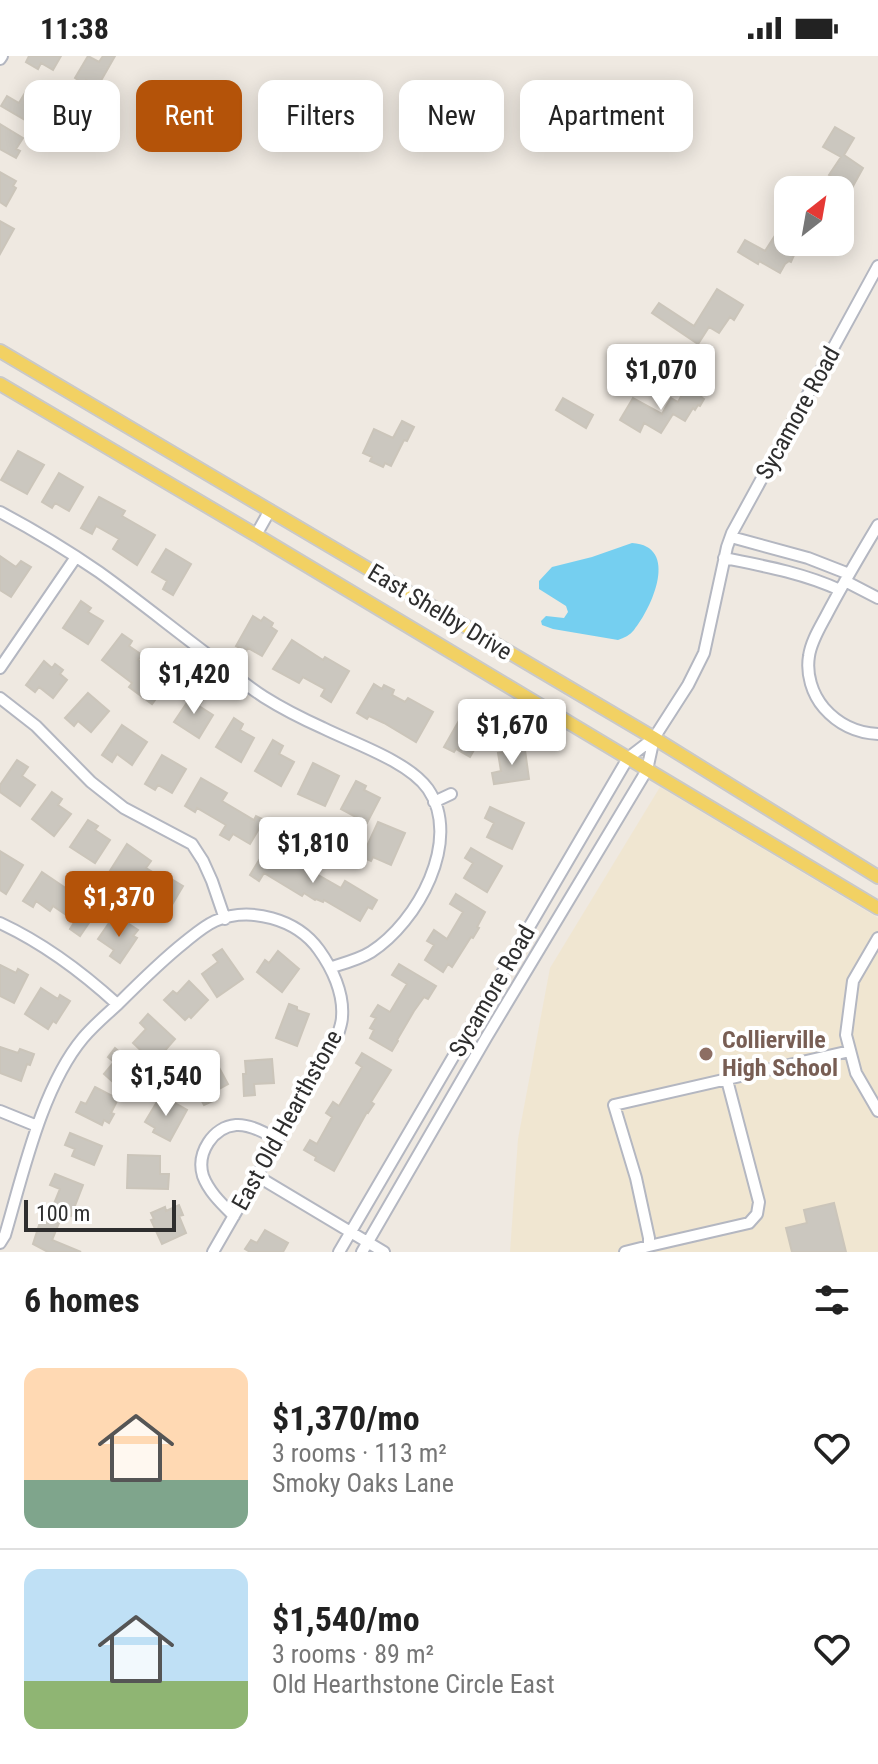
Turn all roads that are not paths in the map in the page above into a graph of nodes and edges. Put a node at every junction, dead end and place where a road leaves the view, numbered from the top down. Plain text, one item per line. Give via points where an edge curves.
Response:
1 (878, 266) edge
2 (0, 351) edge
3 (0, 384) edge
4 (270, 510) junction
5 (0, 512) edge
6 (878, 525) edge
7 (256, 535) junction
8 (731, 537) junction
9 (76, 557) junction
10 (724, 558) junction
11 (845, 582) junction
12 (878, 598) edge
13 (0, 668) edge
14 (0, 698) edge
15 (878, 734) edge
16 (654, 738) junction
17 (628, 758) junction
18 (647, 770) junction
19 (451, 794) dead end
20 (434, 802) junction
21 (878, 877) edge
22 (878, 908) edge
23 (225, 919) junction
24 (0, 923) edge
25 (878, 938) edge
26 (332, 967) junction
27 (117, 1004) junction
28 (850, 1051) junction
29 (727, 1080) junction
30 (0, 1111) edge
31 (878, 1111) edge
32 (37, 1126) junction
33 (277, 1140) junction
34 (257, 1176) junction
35 (234, 1216) junction
36 (350, 1233) junction
37 (0, 1243) edge
38 (649, 1246) junction
39 (365, 1247) edge
40 (213, 1252) edge
41 (339, 1252) edge
42 (384, 1252) edge
43 (625, 1252) edge

1 - 8 street, Sycamore Road
2 - 4 main road, East Shelby Drive
3 - 7 main road, East Shelby Drive
4 - 7 street
4 - 16 main road, East Shelby Drive
5 - 9 street
6 - 11 street
7 - 17 main road, East Shelby Drive
8 - 10 street, Sycamore Road
8 - 11 street via 830,565
9 - 13 street
9 - 20 street via 263,696 415,776
10 - 11 street
10 - 16 street, Sycamore Road via 704,653
11 - 12 street
11 - 15 street via 811,645 809,679 831,716 847,727
14 - 23 street via 124,808 192,844
16 - 17 street, Sycamore Road
16 - 18 street, Sycamore Road
16 - 21 main road, East Shelby Drive
17 - 18 main road, East Shelby Drive
17 - 36 street, Sycamore Road
18 - 22 main road, East Shelby Drive
18 - 39 street, Sycamore Road
19 - 20 street
20 - 26 street via 441,841 434,872 406,921 370,952
23 - 26 street, East Old Hearthstone via 242,915 288,923 311,939
23 - 27 street via 203,928
24 - 27 street via 36,941
25 - 28 street via 853,981 846,1035
26 - 33 street, East Old Hearthstone via 342,1018 338,1035
27 - 32 street via 65,1063
28 - 29 street
28 - 31 street
29 - 38 street via 759,1202 757,1214 749,1223
29 - 38 street via 614,1105
30 - 32 street
32 - 37 street
33 - 34 street, East Old Hearthstone
33 - 35 street via 237,1125 216,1132 208,1143 203,1175
34 - 35 street, East Old Hearthstone
34 - 36 street
35 - 40 street, East Old Hearthstone
36 - 39 street
36 - 41 street, Sycamore Road
38 - 43 street
39 - 42 street

